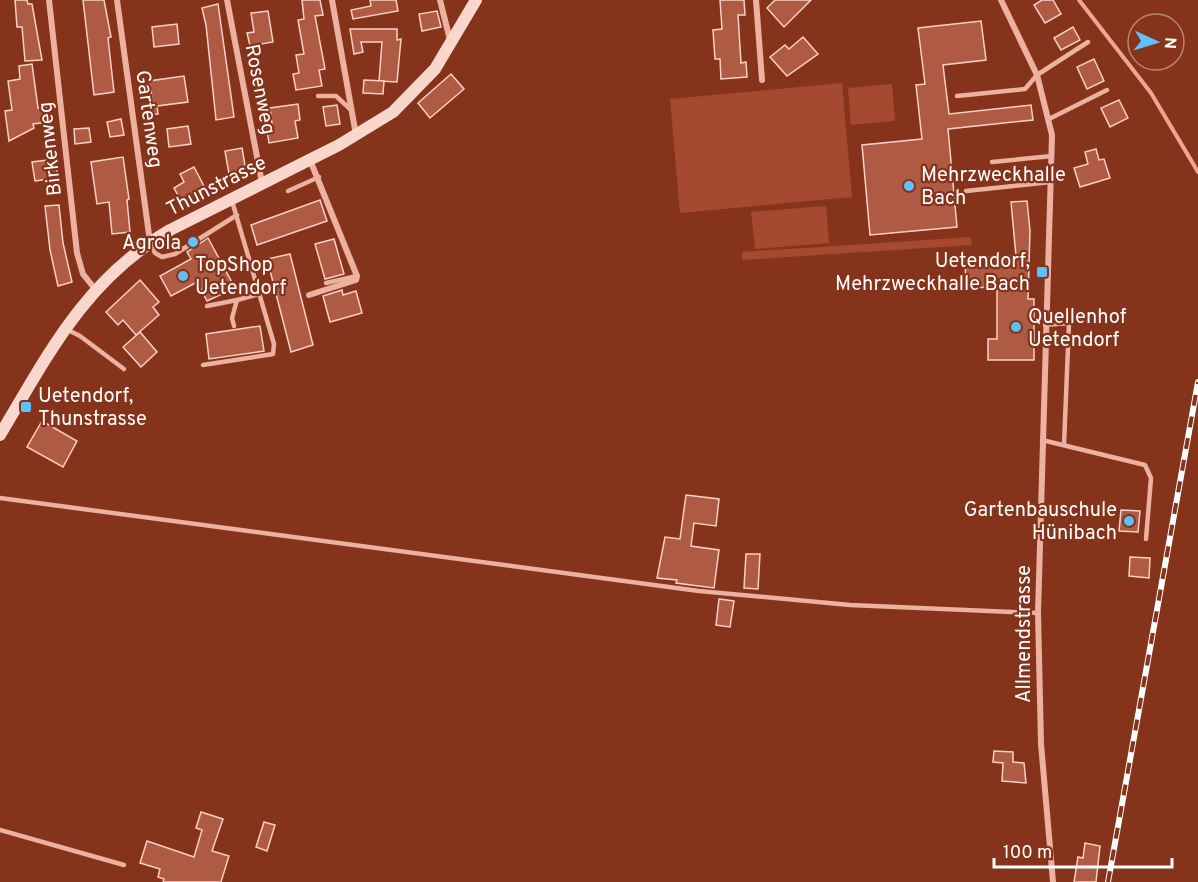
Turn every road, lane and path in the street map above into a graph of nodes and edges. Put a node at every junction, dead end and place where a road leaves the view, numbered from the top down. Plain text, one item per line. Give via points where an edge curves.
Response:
1 (49, 0) edge
2 (117, 0) edge
3 (227, 0) edge
4 (332, 0) edge
5 (440, 0) edge
6 (476, 0) edge
7 (756, 0) edge
8 (1001, 0) edge
9 (1088, 42) dead end
10 (451, 46) junction
11 (1037, 75) junction
12 (762, 80) dead end
13 (1107, 90) dead end
14 (318, 96) dead end
15 (957, 96) dead end
16 (350, 109) junction
17 (1049, 118) junction
18 (356, 135) junction
19 (1052, 156) junction
20 (309, 159) junction
21 (992, 162) dead end
22 (319, 177) junction
23 (1051, 182) junction
24 (262, 183) junction
25 (288, 191) dead end
26 (966, 191) dead end
27 (231, 199) junction
28 (237, 215) junction
29 (150, 242) junction
30 (357, 276) junction
31 (326, 283) dead end
32 (95, 289) junction
33 (259, 294) junction
34 (309, 295) dead end
35 (237, 300) junction
36 (207, 306) dead end
37 (1045, 325) junction
38 (234, 326) dead end
39 (66, 329) junction
40 (203, 365) dead end
41 (124, 369) dead end
42 (0, 435) edge
43 (1042, 440) junction
44 (1064, 445) junction
45 (0, 498) edge
46 (1146, 539) dead end
47 (1038, 613) junction
48 (0, 830) edge
49 (124, 865) dead end
50 (1053, 882) edge

1 - 32 street, Birkenweg via 77,253 83,274
2 - 29 street, Gartenweg
3 - 24 street, Rosenweg
4 - 16 street
5 - 10 street
6 - 10 main road, Thunstrasse
7 - 12 street
8 - 11 street, Allmendstrasse
9 - 11 lane
10 - 18 main road, Thunstrasse via 408,99
11 - 15 lane via 1025,89
11 - 17 street, Allmendstrasse
13 - 17 lane
14 - 16 lane via 336,96
16 - 18 street
17 - 19 street, Allmendstrasse
18 - 20 main road, Thunstrasse
19 - 21 lane
19 - 23 street, Allmendstrasse
20 - 22 street
20 - 24 main road, Thunstrasse
22 - 25 lane
22 - 30 street
23 - 26 lane
23 - 37 street, Allmendstrasse
24 - 27 main road, Thunstrasse
27 - 28 lane
27 - 29 main road, Thunstrasse
28 - 29 lane via 175,254 162,257
28 - 33 lane
29 - 32 main road, Thunstrasse
30 - 31 lane
30 - 34 street via 356,280
32 - 39 main road, Thunstrasse
33 - 35 lane
33 - 40 lane via 274,344 273,354
35 - 36 lane
35 - 38 lane
37 - 43 street, Allmendstrasse
37 - 44 lane via 1069,322
39 - 41 lane
39 - 42 main road, Thunstrasse
43 - 44 lane
43 - 47 street, Allmendstrasse
44 - 46 lane via 1148,468 1151,478
45 - 47 lane via 699,591 850,605
47 - 50 street, Allmendstrasse via 1041,744
48 - 49 lane

